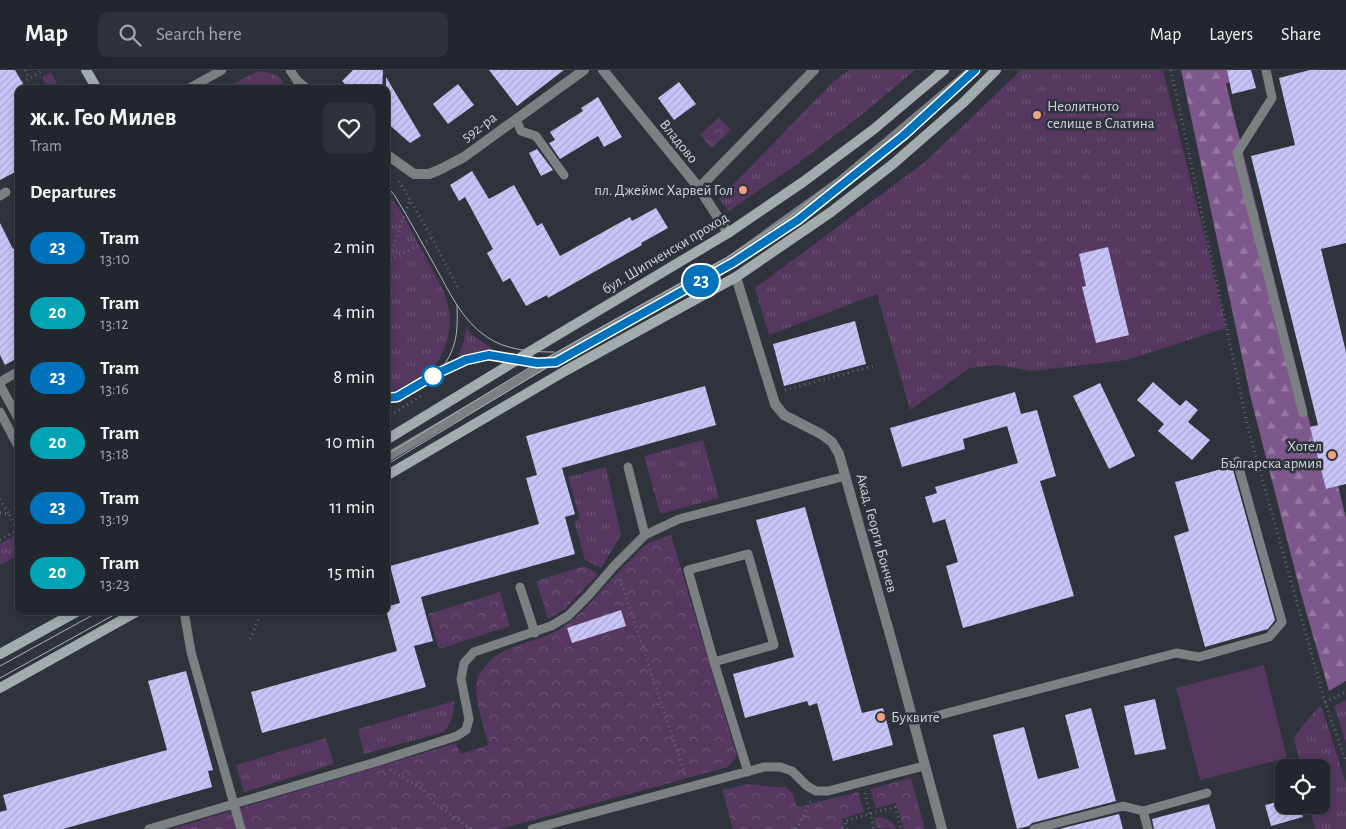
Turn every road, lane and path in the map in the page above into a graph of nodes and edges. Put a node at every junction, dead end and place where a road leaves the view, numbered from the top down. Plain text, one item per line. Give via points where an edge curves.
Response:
1 (25, 70) edge
2 (44, 70) edge
3 (86, 70) edge
4 (222, 70) edge
5 (290, 70) edge
6 (584, 70) edge
7 (603, 70) edge
8 (814, 70) edge
9 (944, 70) edge
10 (972, 70) edge
11 (996, 70) edge
12 (1171, 70) edge
13 (1266, 70) edge
14 (29, 78) junction
15 (22, 82) dead end
16 (95, 85) edge
17 (195, 85) edge
18 (299, 85) edge
19 (516, 119) junction
20 (390, 157) edge
21 (564, 175) dead end
22 (396, 178) dead end
23 (699, 188) junction
24 (410, 199) junction
25 (728, 233) junction
26 (432, 238) junction
27 (390, 255) edge
28 (390, 260) edge
29 (736, 277) junction
30 (459, 290) dead end
31 (390, 296) edge
32 (394, 298) dead end
33 (877, 365) dead end
34 (15, 374) edge
35 (0, 383) edge
36 (782, 391) dead end
37 (424, 394) dead end
38 (0, 412) edge
39 (15, 412) edge
40 (1303, 413) dead end
41 (391, 415) edge
42 (390, 438) edge
43 (15, 440) edge
44 (390, 456) edge
45 (1237, 461) dead end
46 (628, 467) dead end
47 (390, 474) edge
48 (846, 476) junction
49 (0, 499) edge
50 (0, 513) edge
51 (9, 514) junction
52 (15, 525) edge
53 (15, 532) edge
54 (645, 535) junction
55 (0, 540) edge
56 (615, 565) junction
57 (520, 587) dead end
58 (71, 615) edge
59 (131, 615) edge
60 (185, 615) edge
61 (260, 615) edge
62 (535, 633) junction
63 (250, 639) dead end
64 (0, 654) edge
65 (714, 662) junction
66 (0, 688) edge
67 (1346, 692) edge
68 (1325, 702) junction
69 (913, 722) junction
70 (376, 762) junction
71 (1346, 762) edge
72 (924, 766) junction
73 (748, 772) junction
74 (690, 787) junction
75 (816, 791) junction
76 (865, 793) dead end
77 (1207, 793) dead end
78 (234, 804) junction
79 (1143, 811) junction
80 (870, 814) junction
81 (149, 829) edge
82 (241, 829) edge
83 (471, 829) edge
84 (532, 829) edge
85 (796, 829) edge
86 (847, 829) edge
87 (874, 829) edge
88 (901, 829) edge
89 (942, 829) edge
90 (1034, 829) edge
91 (1148, 829) edge

1 - 14 path
2 - 14 path
3 - 16 main road
4 - 17 lane
5 - 18 lane
6 - 19 street, 592-ра
7 - 23 street, Владово
8 - 23 street
9 - 25 main road, бул. Шипченски проход via 874,129
10 - 44 lane via 839,182 730,260
11 - 29 main road via 892,164 831,212
12 - 68 path via 1248,428
13 - 40 lane via 1272,98 1237,153
14 - 15 path
19 - 20 street, 592-ра via 464,156 429,174 414,174
19 - 21 lane via 521,131 536,136
22 - 24 path
23 - 25 street, Владово
24 - 26 path
24 - 27 path
25 - 42 main road, бул. Шипченски проход
26 - 28 path
26 - 30 path
29 - 47 main road via 565,371
29 - 48 street, Акад. Георги Бончев via 775,404 784,416 832,442
31 - 32 path
33 - 36 path
34 - 35 lane
35 - 39 lane
37 - 41 path
38 - 43 lane
45 - 69 lane via 1282,622 1269,637 1199,657 1176,653
46 - 54 lane
48 - 54 lane via 679,520
48 - 69 street, Акад. Георги Бончев
49 - 51 path
50 - 51 path
51 - 52 path
53 - 55 path
54 - 56 lane
56 - 62 lane via 568,616
56 - 74 path
57 - 62 lane
58 - 64 main road
59 - 66 main road
60 - 78 lane via 191,652
61 - 63 path
62 - 70 lane via 474,652 464,664 462,679 469,719 466,730 457,736
65 - 65 lane via 688,570 748,554 774,645
65 - 73 lane
67 - 68 path
68 - 71 path
69 - 72 street, Акад. Георги Бончев
70 - 78 lane
70 - 83 path via 424,790 434,802
72 - 75 lane via 828,791
72 - 89 street, Акад. Георги Бончев
73 - 74 lane
73 - 75 lane via 780,767 792,771
74 - 84 lane
75 - 85 path
76 - 80 path
77 - 79 lane
78 - 81 lane
78 - 82 lane
79 - 90 lane via 1123,806
79 - 91 lane
80 - 86 path via 845,821
80 - 87 path
80 - 88 path via 895,807

